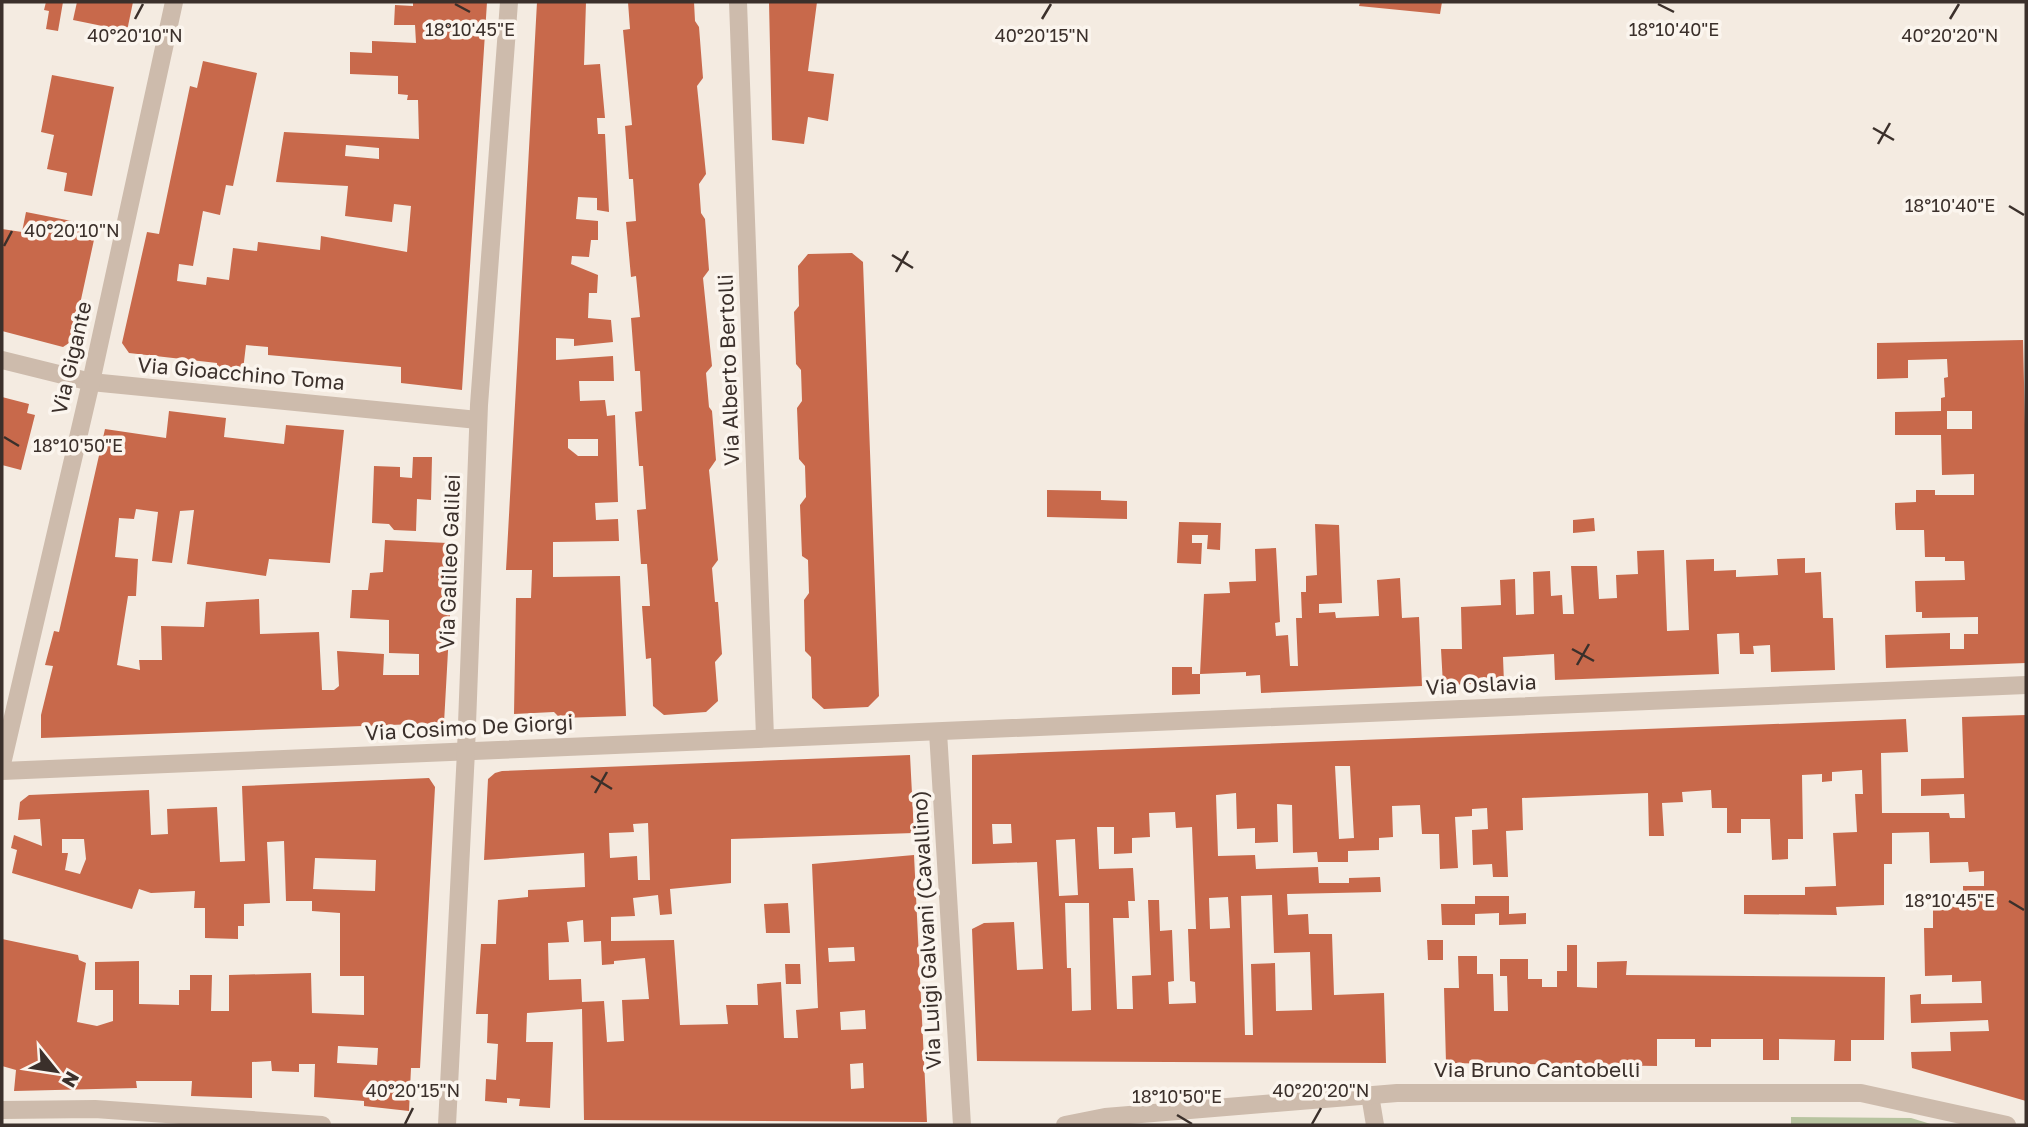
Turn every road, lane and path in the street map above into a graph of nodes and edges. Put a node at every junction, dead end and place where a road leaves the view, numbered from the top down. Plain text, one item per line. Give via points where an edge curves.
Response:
1 (174, 2) edge
2 (509, 2) edge
3 (738, 2) edge
4 (2, 360) edge
5 (90, 382) junction
6 (478, 420) junction
7 (2026, 684) edge
8 (938, 732) junction
9 (765, 737) junction
10 (466, 751) junction
11 (2, 764) edge
12 (2, 771) edge
13 (1370, 1095) junction
14 (2, 1110) edge
15 (228, 1121) edge
16 (322, 1125) edge
17 (447, 1125) edge
18 (961, 1125) edge
19 (1065, 1125) edge
20 (1375, 1125) edge
21 (2007, 1125) edge

1 - 5 street, Via Gigante
2 - 6 street, Via Galileo Galilei
3 - 9 street, Via Alberto Bertolli
4 - 5 street, Via Gioacchino Toma
5 - 6 street, Via Gioacchino Toma
5 - 11 street, Via Gigante
6 - 10 street, Via Galileo Galilei
7 - 8 street, Via Oslavia
8 - 9 street, Via Cosimo De Giorgi
8 - 18 street, Via Luigi Galvani (Cavallino)
9 - 10 street, Via Cosimo De Giorgi
10 - 12 street, Via Cosimo De Giorgi
10 - 17 street, Via Galileo Galilei
13 - 19 street, Via Bruno Cantobelli via 1105,1117
13 - 20 street
13 - 21 street, Via Bruno Cantobelli via 1861,1093
14 - 15 street via 95,1109
15 - 16 street

